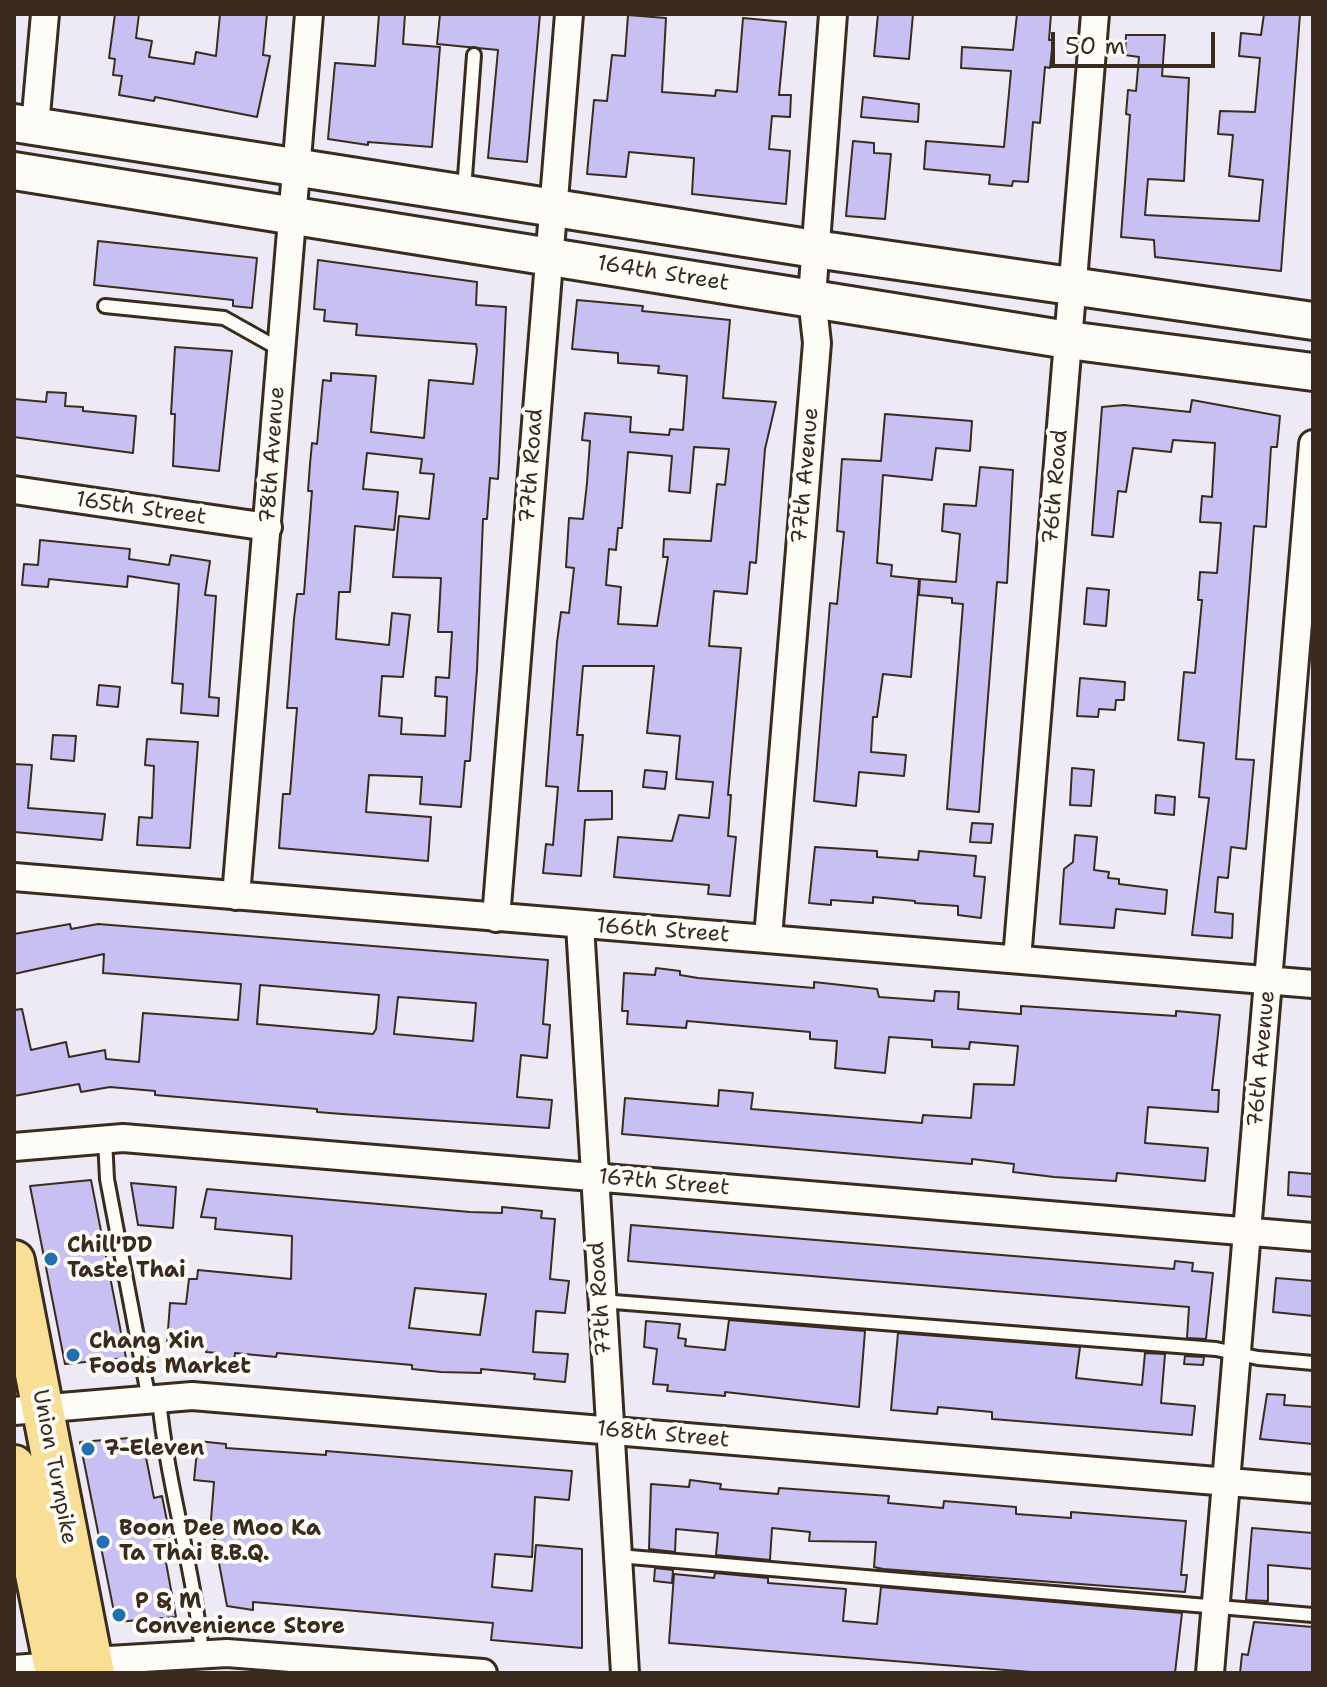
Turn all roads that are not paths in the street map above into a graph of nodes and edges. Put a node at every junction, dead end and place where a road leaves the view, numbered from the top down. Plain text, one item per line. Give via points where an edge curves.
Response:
1 (45, 14) edge
2 (309, 14) edge
3 (569, 14) edge
4 (833, 14) edge
5 (1095, 14) edge
6 (474, 55) dead end
7 (24, 124) edge
8 (295, 167) junction
9 (14, 171) edge
10 (464, 193) junction
11 (552, 206) junction
12 (292, 215) junction
13 (815, 249) junction
14 (548, 256) junction
15 (1072, 288) junction
16 (812, 297) junction
17 (105, 306) dead end
18 (1313, 321) edge
19 (1068, 340) junction
20 (281, 350) junction
21 (1313, 372) edge
22 (1313, 444) edge
23 (14, 490) edge
24 (268, 527) junction
25 (14, 877) edge
26 (236, 896) junction
27 (496, 918) junction
28 (580, 925) junction
29 (768, 938) junction
30 (1017, 959) junction
31 (1269, 980) junction
32 (1313, 984) edge
33 (105, 1139) junction
34 (14, 1147) edge
35 (593, 1177) junction
36 (1246, 1232) junction
37 (1313, 1237) edge
38 (14, 1261) edge
39 (601, 1301) junction
40 (1236, 1350) junction
41 (1313, 1363) edge
42 (154, 1399) junction
43 (28, 1410) edge
44 (609, 1430) junction
45 (14, 1466) edge
46 (1225, 1482) junction
47 (1313, 1489) edge
48 (618, 1556) junction
49 (1215, 1605) junction
50 (1313, 1615) edge
51 (202, 1654) junction
52 (74, 1668) edge
53 (14, 1669) edge
54 (483, 1673) edge
55 (625, 1673) edge
56 (1210, 1673) edge

1 - 7 street
2 - 8 street, 78th Avenue
3 - 11 street, 77th Road
4 - 13 street, 77th Avenue
5 - 15 street, 76th Road
6 - 10 lane
7 - 8 street
8 - 10 street
8 - 12 street, 78th Avenue
9 - 12 street, 164th Street
10 - 11 street
11 - 13 street
11 - 14 street, 77th Road
12 - 14 street, 164th Street
12 - 20 street, 78th Avenue
13 - 15 street
13 - 16 street, 77th Avenue
14 - 16 street, 164th Street
14 - 27 street, 77th Road
15 - 18 street
15 - 19 street, 76th Road
16 - 19 street, 164th Street
16 - 29 street, 77th Avenue via 817,343
17 - 20 lane via 224,318
19 - 21 street, 164th Street
19 - 30 street, 76th Road
20 - 24 street, 78th Avenue
22 - 31 street, 76th Avenue
23 - 24 street, 165th Street
24 - 26 street, 78th Avenue
25 - 26 street, 166th Street
26 - 27 street, 166th Street
27 - 28 street, 166th Street
28 - 29 street, 166th Street
28 - 35 street, 77th Road
29 - 30 street, 166th Street
30 - 31 street, 166th Street
31 - 32 street, 166th Street
31 - 36 street, 76th Avenue
33 - 34 street, 167th Street
33 - 35 street, 167th Street
33 - 42 lane via 107,1179
35 - 36 street, 167th Street
35 - 39 street, 77th Road
36 - 37 street, 167th Street
36 - 40 street, 76th Avenue
38 - 43 main road, Union Turnpike
39 - 40 lane
39 - 44 street, 77th Road
40 - 41 lane via 1258,1358
40 - 46 street, 76th Avenue
42 - 43 street, 168th Street
42 - 44 street, 168th Street via 192,1396
42 - 51 lane
43 - 52 main road, Union Turnpike
44 - 46 street, 168th Street
44 - 48 street, 77th Road
45 - 52 main road, Union Turnpike via 29,1563
46 - 47 street, 168th Street
46 - 49 street, 76th Avenue
48 - 49 lane
48 - 55 street, 77th Road
49 - 50 lane
49 - 56 street, 76th Avenue
51 - 52 street
51 - 54 street
52 - 53 street

